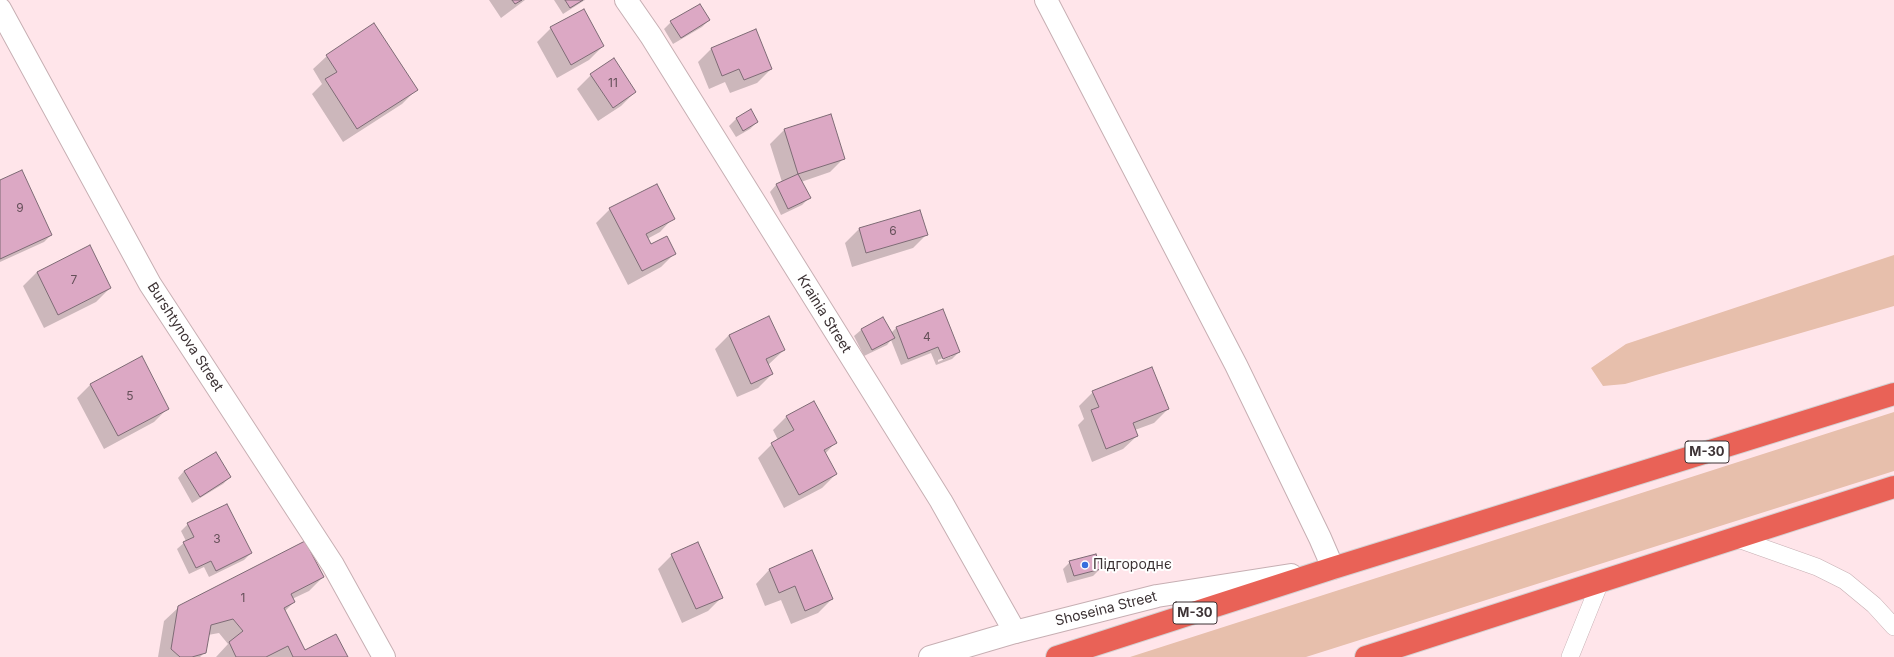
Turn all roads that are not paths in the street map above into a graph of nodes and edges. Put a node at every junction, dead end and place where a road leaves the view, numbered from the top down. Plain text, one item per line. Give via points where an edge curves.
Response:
1 (626, 0) edge
2 (1046, 0) edge
3 (0, 9) edge
4 (1894, 394) edge
5 (1894, 488) edge
6 (1735, 538) junction
7 (1333, 568) junction
8 (1601, 580) junction
9 (1894, 628) edge
10 (1015, 632) junction
11 (384, 657) edge
12 (930, 657) edge
13 (1057, 657) edge
14 (1366, 657) edge
15 (1570, 657) edge

1 - 10 street, Krainia Street via 651,36 940,501
2 - 7 street via 1236,365
3 - 11 street, Burshtynova Street via 150,284 333,565
4 - 7 highway, М-30
5 - 6 highway
6 - 8 highway
6 - 9 lane via 1817,567 1845,580 1874,605
7 - 10 street, Shoseina Street via 1157,596
7 - 13 highway, М-30
8 - 14 highway
8 - 15 lane
10 - 12 street, Shoseina Street

